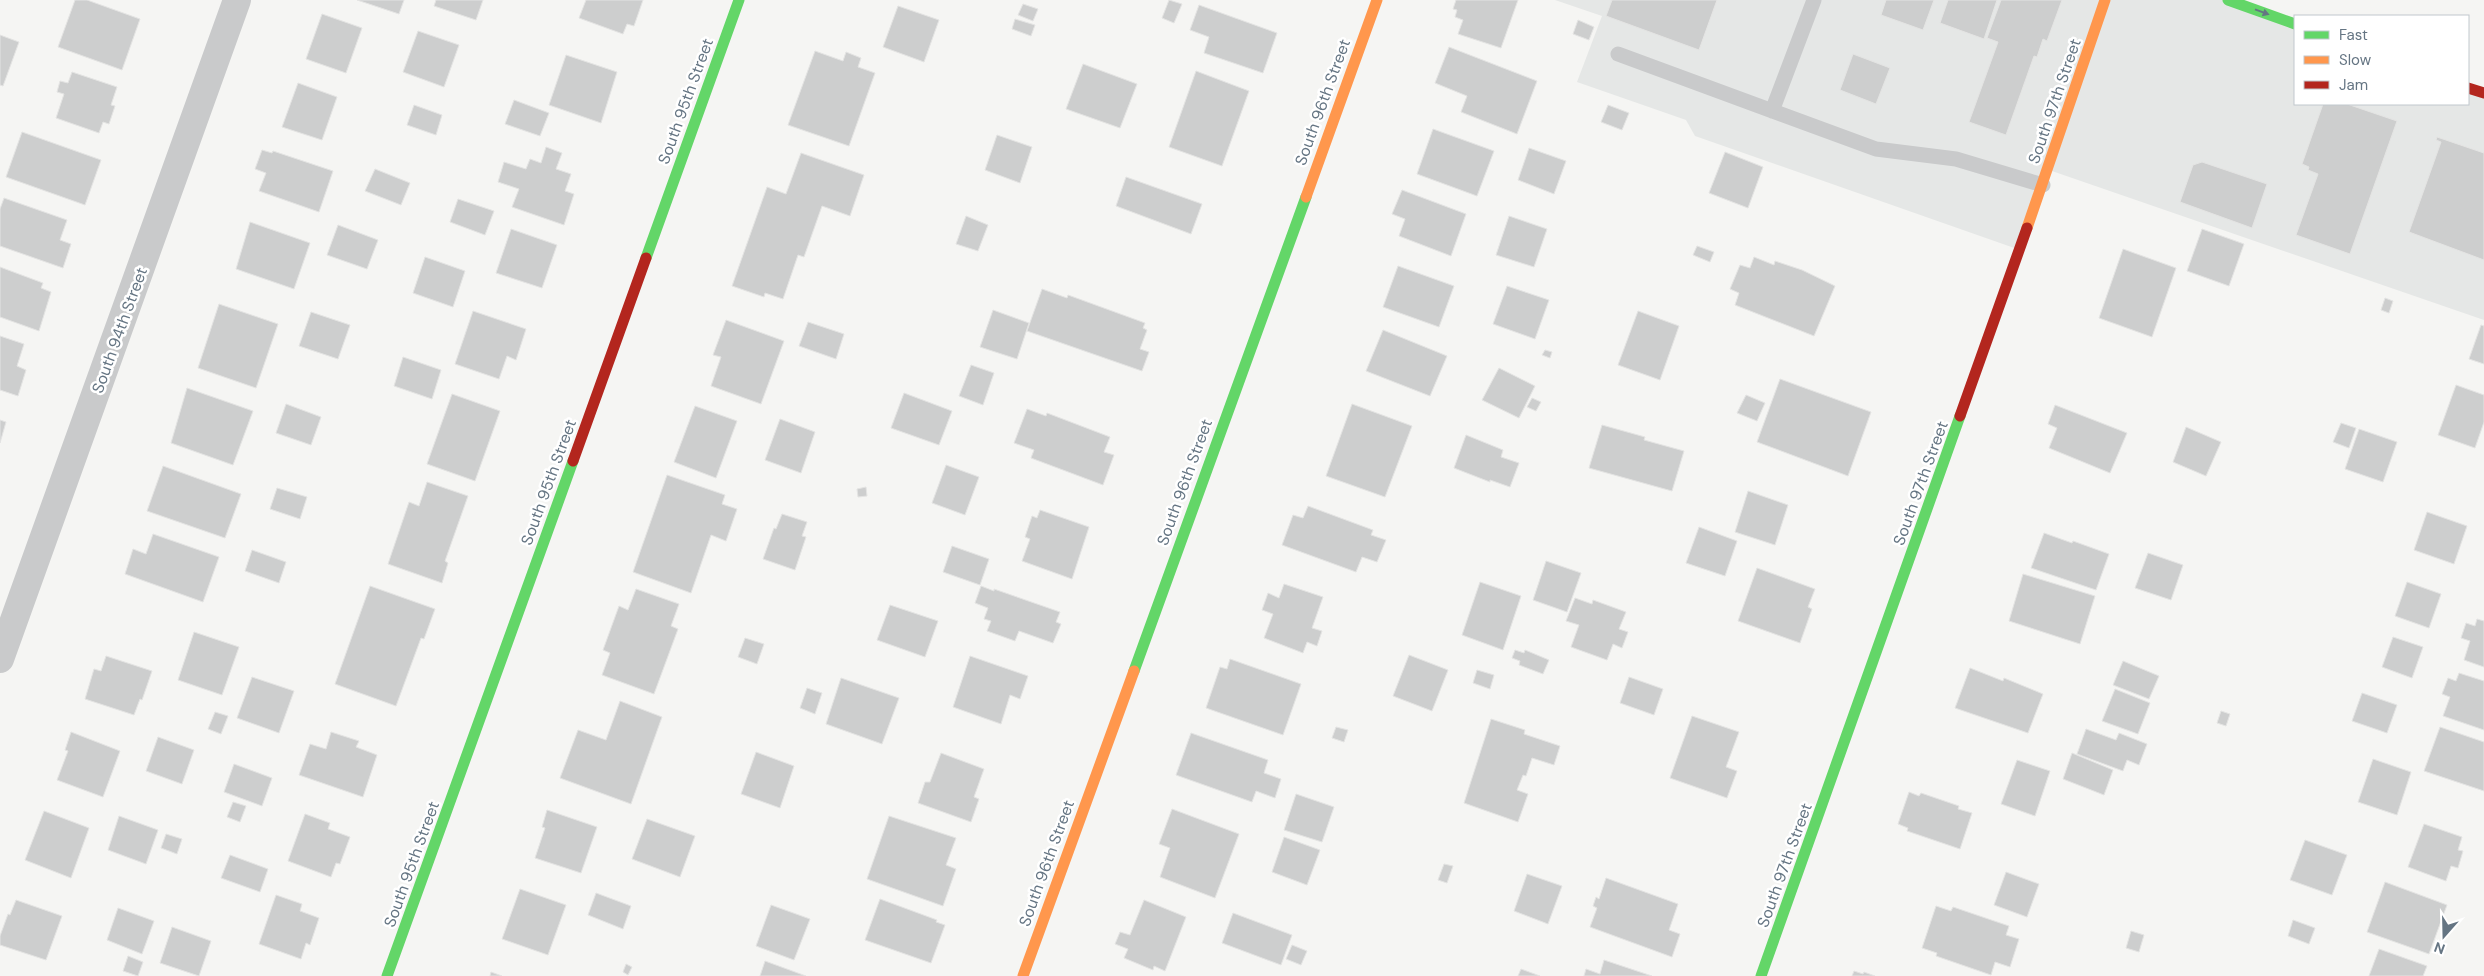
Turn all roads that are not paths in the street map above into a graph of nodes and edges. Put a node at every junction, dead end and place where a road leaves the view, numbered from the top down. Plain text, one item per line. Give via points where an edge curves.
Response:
1 (237, 0) edge
2 (739, 0) edge
3 (1377, 0) edge
4 (1814, 0) edge
5 (2106, 0) edge
6 (2228, 0) edge
7 (2294, 24) edge
8 (1618, 54) dead end
9 (2469, 88) edge
10 (2484, 94) edge
11 (1772, 111) junction
12 (2043, 185) junction
13 (0, 659) edge
14 (387, 976) edge
15 (1023, 976) edge
16 (1761, 976) edge

1 - 13 street, South 94th Street
2 - 14 street, South 95th Street
3 - 15 street, South 96th Street
4 - 11 lane
5 - 12 street, South 97th Street
6 -> 7 street
8 - 11 lane
9 - 10 street
11 - 12 lane via 1876,149 1956,159
12 - 16 street, South 97th Street

